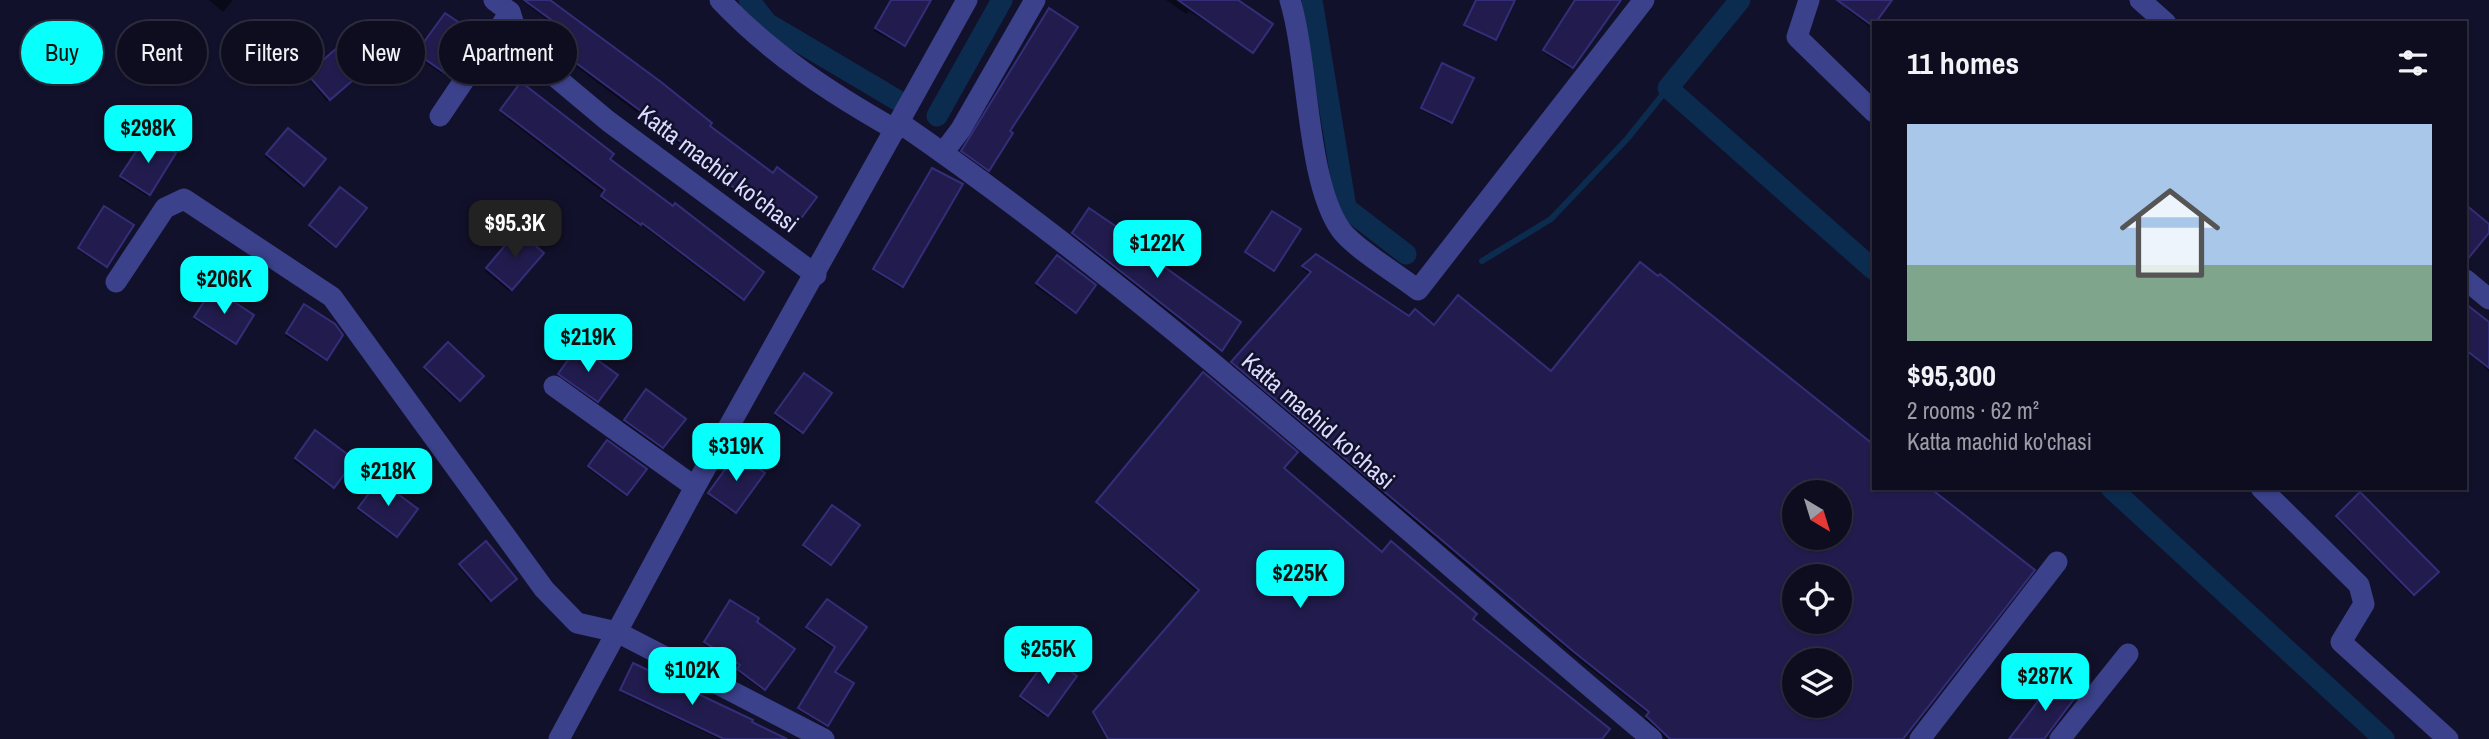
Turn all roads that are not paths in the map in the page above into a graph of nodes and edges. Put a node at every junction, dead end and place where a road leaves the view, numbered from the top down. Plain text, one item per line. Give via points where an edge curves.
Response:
1 (720, 0) edge
2 (967, 0) edge
3 (1035, 0) edge
4 (1290, 0) edge
5 (1644, 0) edge
6 (1809, 0) edge
7 (2140, 0) edge
8 (502, 6) edge
9 (2164, 21) edge
10 (1872, 110) edge
11 (440, 116) dead end
12 (898, 127) junction
13 (943, 153) junction
14 (816, 275) junction
15 (2467, 281) edge
16 (116, 282) dead end
17 (2489, 299) edge
18 (554, 386) dead end
19 (695, 487) junction
20 (2263, 490) edge
21 (2057, 562) dead end
22 (617, 632) junction
23 (2128, 654) dead end
24 (559, 739) edge
25 (824, 739) edge
26 (1652, 739) edge
27 (1920, 739) edge
28 (2060, 739) edge
29 (2448, 739) edge

1 - 12 street, Katta machid ko'chasi via 749,31 800,71
2 - 12 street
3 - 13 street
4 - 5 street via 1300,33 1328,206 1343,232 1418,289
6 - 10 street via 1797,37
7 - 9 street
8 - 11 street, Katta machid ko'chasi
8 - 14 street, Katta machid ko'chasi via 522,49 608,121
12 - 13 street, Katta machid ko'chasi
12 - 14 street
13 - 26 street, Katta machid ko'chasi via 1200,354
14 - 19 street
15 - 17 street
16 - 22 street via 165,208 184,199 292,268 332,297 544,589 577,623
18 - 19 street
19 - 22 street
20 - 29 street via 2359,584 2364,604 2341,642
21 - 27 street
22 - 24 street
22 - 25 street
23 - 28 street

